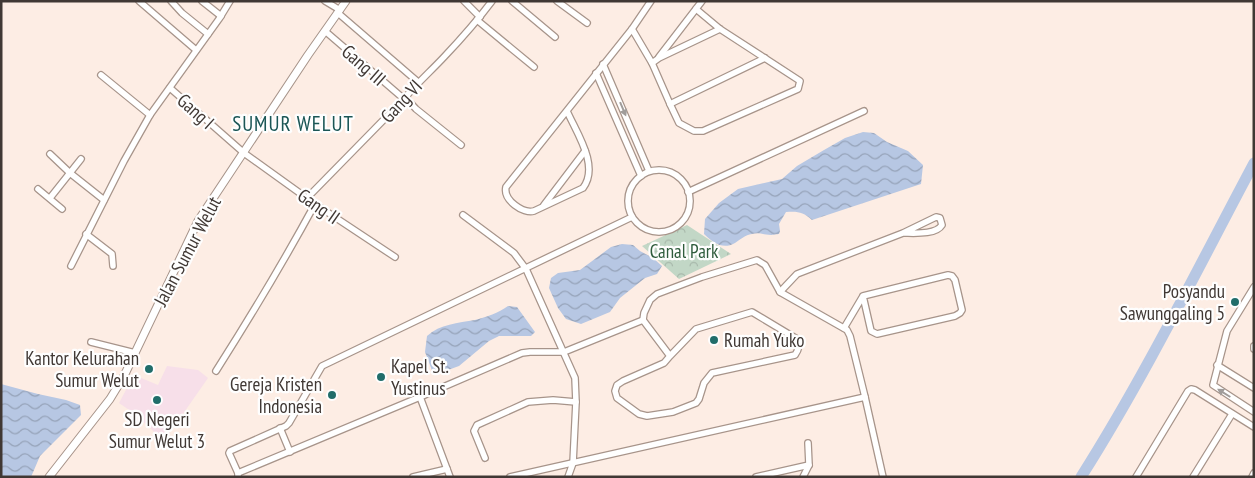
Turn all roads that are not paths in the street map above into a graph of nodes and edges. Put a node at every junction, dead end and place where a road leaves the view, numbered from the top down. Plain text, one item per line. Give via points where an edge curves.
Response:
1 (139, 1) edge
2 (171, 1) edge
3 (202, 1) edge
4 (230, 1) edge
5 (325, 1) edge
6 (346, 1) edge
7 (464, 1) edge
8 (492, 1) edge
9 (512, 1) edge
10 (557, 1) edge
11 (651, 1) edge
12 (702, 1) edge
13 (696, 9) junction
14 (339, 11) junction
15 (221, 16) junction
16 (479, 19) junction
17 (587, 23) dead end
18 (632, 29) junction
19 (720, 29) junction
20 (325, 31) junction
21 (208, 34) junction
22 (554, 37) dead end
23 (196, 50) junction
24 (659, 58) junction
25 (765, 58) junction
26 (652, 63) junction
27 (603, 64) junction
28 (534, 67) dead end
29 (596, 73) junction
30 (101, 75) dead end
31 (418, 82) junction
32 (170, 88) junction
33 (404, 98) junction
34 (670, 104) junction
35 (567, 111) junction
36 (864, 111) dead end
37 (150, 115) junction
38 (461, 145) dead end
39 (585, 151) junction
40 (244, 153) junction
41 (50, 154) dead end
42 (82, 159) dead end
43 (650, 171) junction
44 (70, 173) junction
45 (641, 176) junction
46 (38, 189) dead end
47 (688, 192) junction
48 (50, 198) junction
49 (307, 198) junction
50 (104, 200) junction
51 (315, 204) junction
52 (542, 207) junction
53 (62, 209) dead end
54 (462, 215) dead end
55 (632, 217) junction
56 (903, 233) junction
57 (86, 234) junction
58 (395, 258) dead end
59 (70, 266) dead end
60 (114, 266) dead end
61 (526, 269) junction
62 (1254, 287) edge
63 (780, 292) junction
64 (863, 296) junction
65 (643, 320) junction
66 (844, 328) junction
67 (91, 342) dead end
68 (564, 352) junction
69 (135, 353) junction
70 (670, 356) junction
71 (1217, 365) junction
72 (216, 371) dead end
73 (1254, 388) edge
74 (420, 397) junction
75 (865, 397) junction
76 (576, 402) junction
77 (1254, 412) edge
78 (1232, 414) junction
79 (1254, 427) edge
80 (280, 428) junction
81 (808, 443) dead end
82 (290, 452) junction
83 (485, 458) dead end
84 (573, 463) junction
85 (809, 465) junction
86 (447, 469) junction
87 (1254, 473) edge
88 (238, 475) edge
89 (49, 477) edge
90 (413, 477) edge
91 (450, 477) edge
92 (510, 477) edge
93 (568, 477) edge
94 (756, 477) edge
95 (803, 477) edge
96 (883, 477) edge
97 (1136, 477) edge
98 (1193, 477) edge
99 (1252, 477) edge

1 - 23 street
2 - 21 street
3 - 15 street
4 - 15 street
5 - 14 street
6 - 14 street, Jalan Sumur Welut
7 - 16 street
8 - 16 street, Gang VI
9 - 22 street
10 - 17 street
11 - 18 street
12 - 13 street
13 - 19 street
13 - 24 street
14 - 20 street, Jalan Sumur Welut
14 - 31 street
15 - 21 street
16 - 28 street
16 - 31 street, Gang VI
18 - 26 street
18 - 27 street
19 - 24 street
19 - 25 street
20 - 33 street, Gang III
20 - 40 street, Jalan Sumur Welut
21 - 23 street
23 - 32 street
24 - 26 street
25 - 34 street
25 - 34 street via 800,81 798,89 703,131 694,131 679,123
26 - 34 street
27 - 29 street
27 -> 43 street
29 - 35 street
29 - 45 street
30 - 37 street
31 - 33 street, Gang VI
32 - 37 street
32 - 40 street, Gang I
33 - 38 street, Gang III
33 - 49 street, Gang VI
35 - 39 street
35 - 52 street via 506,187 505,194 509,200 522,210 529,213
36 - 47 street
37 - 50 street
39 - 52 street
39 - 52 street via 590,169 583,188
40 - 49 street, Gang II
40 - 69 street, Jalan Sumur Welut via 198,221
41 - 44 street
42 - 44 street
43 - 45 street
43 - 47 street via 659,170 677,176
44 - 48 street
44 - 50 street
45 - 55 street via 628,195
46 - 48 street
47 - 55 street via 687,214 671,229 650,231
48 - 53 street
49 - 51 street, Gang II
50 - 57 street
51 - 58 street, Gang II
51 - 72 street
54 - 61 street via 514,253
55 - 61 street
56 - 56 street via 936,217 940,218 942,225 933,232
56 - 63 street via 797,274
57 - 59 street
57 - 60 street via 112,254
61 - 68 street
61 - 80 street via 322,366 291,421
62 - 71 street via 1227,331
63 - 65 street via 765,265 757,260 657,294 650,300
63 - 66 street
64 - 64 street via 871,331 877,334 955,316 962,310 952,276
64 - 66 street
65 - 68 street
65 - 70 street
66 - 75 street via 850,336
67 - 69 street
68 - 74 street via 522,353
68 - 76 street via 575,378
69 - 89 street, Jalan Sumur Welut via 110,399
70 - 70 street via 664,363 617,385 617,398 639,414 673,412 696,403 712,373 795,355 799,344 797,339 752,312 694,330
71 - 73 street
77 -> 71 street via 1213,386
74 - 82 street
74 - 86 street
75 - 84 street
75 - 96 street
76 - 83 street via 528,402 477,425 474,431
76 - 84 street
78 - 79 street
78 - 97 street via 1191,389
78 - 98 street
80 - 82 street
80 - 88 street via 230,451
81 - 85 street
82 - 88 street
84 - 92 street
84 - 93 street
85 - 94 street
85 - 95 street
86 - 90 street
86 - 91 street
87 - 99 street

